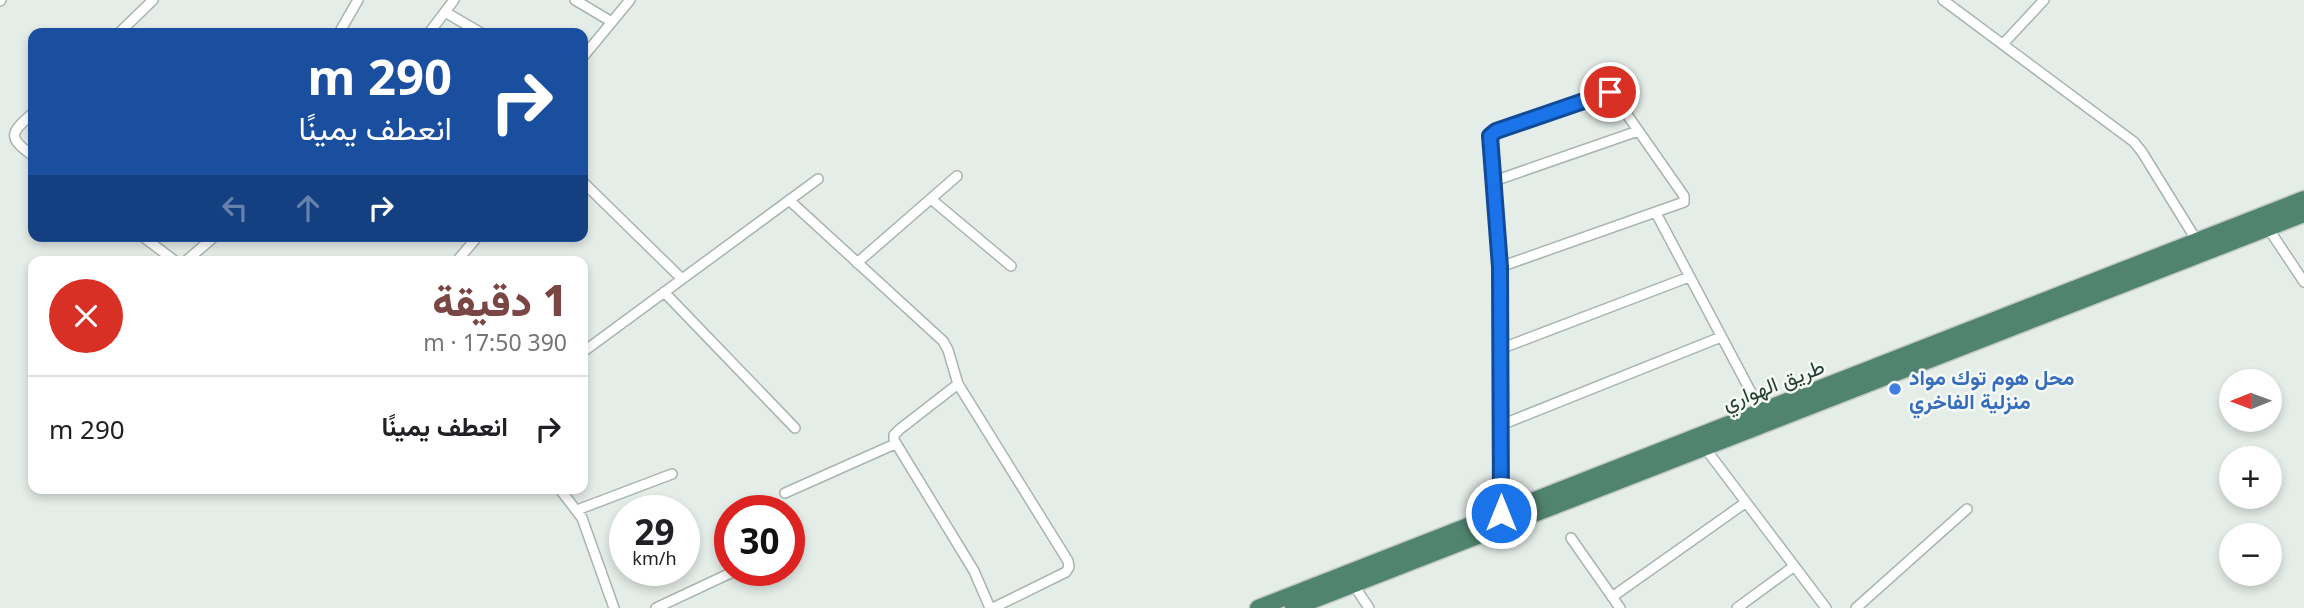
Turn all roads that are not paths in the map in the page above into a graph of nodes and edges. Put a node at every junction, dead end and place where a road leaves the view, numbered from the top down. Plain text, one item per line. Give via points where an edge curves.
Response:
1 (153, 0) edge
2 (358, 0) edge
3 (454, 0) edge
4 (575, 0) edge
5 (631, 0) edge
6 (1943, 0) edge
7 (2044, 0) edge
8 (445, 12) junction
9 (612, 22) junction
10 (124, 28) edge
11 (342, 28) edge
12 (433, 28) edge
13 (472, 28) edge
14 (2003, 44) junction
15 (588, 51) edge
16 (28, 118) edge
17 (1638, 131) junction
18 (28, 153) edge
19 (957, 176) dead end
20 (818, 179) dead end
21 (1494, 181) junction
22 (588, 187) edge
23 (931, 199) junction
24 (789, 200) junction
25 (2304, 200) edge
26 (1656, 213) junction
27 (2304, 214) edge
28 (2268, 228) junction
29 (2197, 241) junction
30 (150, 242) edge
31 (208, 242) edge
32 (473, 242) edge
33 (168, 256) edge
34 (192, 256) edge
35 (461, 256) edge
36 (857, 263) junction
37 (1011, 265) dead end
38 (1500, 267) junction
39 (1689, 277) junction
40 (682, 279) junction
41 (2304, 282) edge
42 (664, 292) junction
43 (1721, 337) junction
44 (588, 348) edge
45 (1500, 349) junction
46 (1882, 372) junction
47 (958, 384) junction
48 (1761, 411) junction
49 (1501, 425) junction
50 (795, 428) dead end
51 (895, 444) junction
52 (1705, 448) junction
53 (672, 474) dead end
54 (785, 493) dead end
55 (564, 494) edge
56 (1745, 503) junction
57 (1967, 509) dead end
58 (577, 510) junction
59 (1501, 513) junction
60 (1570, 538) dead end
61 (1793, 567) junction
62 (714, 581) edge
63 (1353, 584) junction
64 (1612, 597) junction
65 (614, 608) edge
66 (656, 608) edge
67 (991, 608) edge
68 (1258, 608) edge
69 (1293, 608) edge
70 (1370, 608) edge
71 (1620, 608) edge
72 (1737, 608) edge
73 (1826, 608) edge
74 (1856, 608) edge

1 - 10 street
2 - 11 street
3 - 8 street
4 - 9 street
5 - 9 street
6 - 14 street
7 - 14 street
8 - 12 street
8 - 13 street
9 - 15 street
14 - 29 street via 2134,142
16 - 18 street via 13,136
17 - 21 street
17 - 21 street via 1610,92 1496,131 1490,139
17 - 26 street via 1685,200
19 - 23 street
20 - 24 street
21 - 38 street
22 - 40 street
23 - 36 street
23 - 37 street
24 - 36 street
24 - 40 street
25 - 29 highway, طريق الهواري
26 - 38 street
26 - 39 street
27 - 28 highway, طريق الهواري
28 - 41 street
28 - 46 highway, طريق الهواري
29 - 46 highway, طريق الهواري
30 - 33 street
31 - 34 street
32 - 35 street
36 - 47 street via 943,341
38 - 45 street
39 - 43 street
39 - 45 street
40 - 42 street
42 - 44 street
42 - 50 street
43 - 48 street
43 - 49 street
45 - 49 street
46 - 48 highway, طريق الهواري
46 - 52 highway, طريق الهواري
47 - 51 street via 900,429 894,435
47 - 67 street via 1069,561 1066,572
48 - 59 highway, طريق الهواري
49 - 59 street
51 - 54 street
51 - 67 street via 974,570
52 - 56 street
52 - 63 highway, طريق الهواري
53 - 58 street
55 - 58 street
56 - 61 street
56 - 64 street
57 - 74 street
58 - 65 street
59 - 68 highway, طريق الهواري
60 - 64 street
61 - 72 street
61 - 73 street
62 - 66 street
63 - 69 highway, طريق الهواري
63 - 70 street
64 - 71 street

